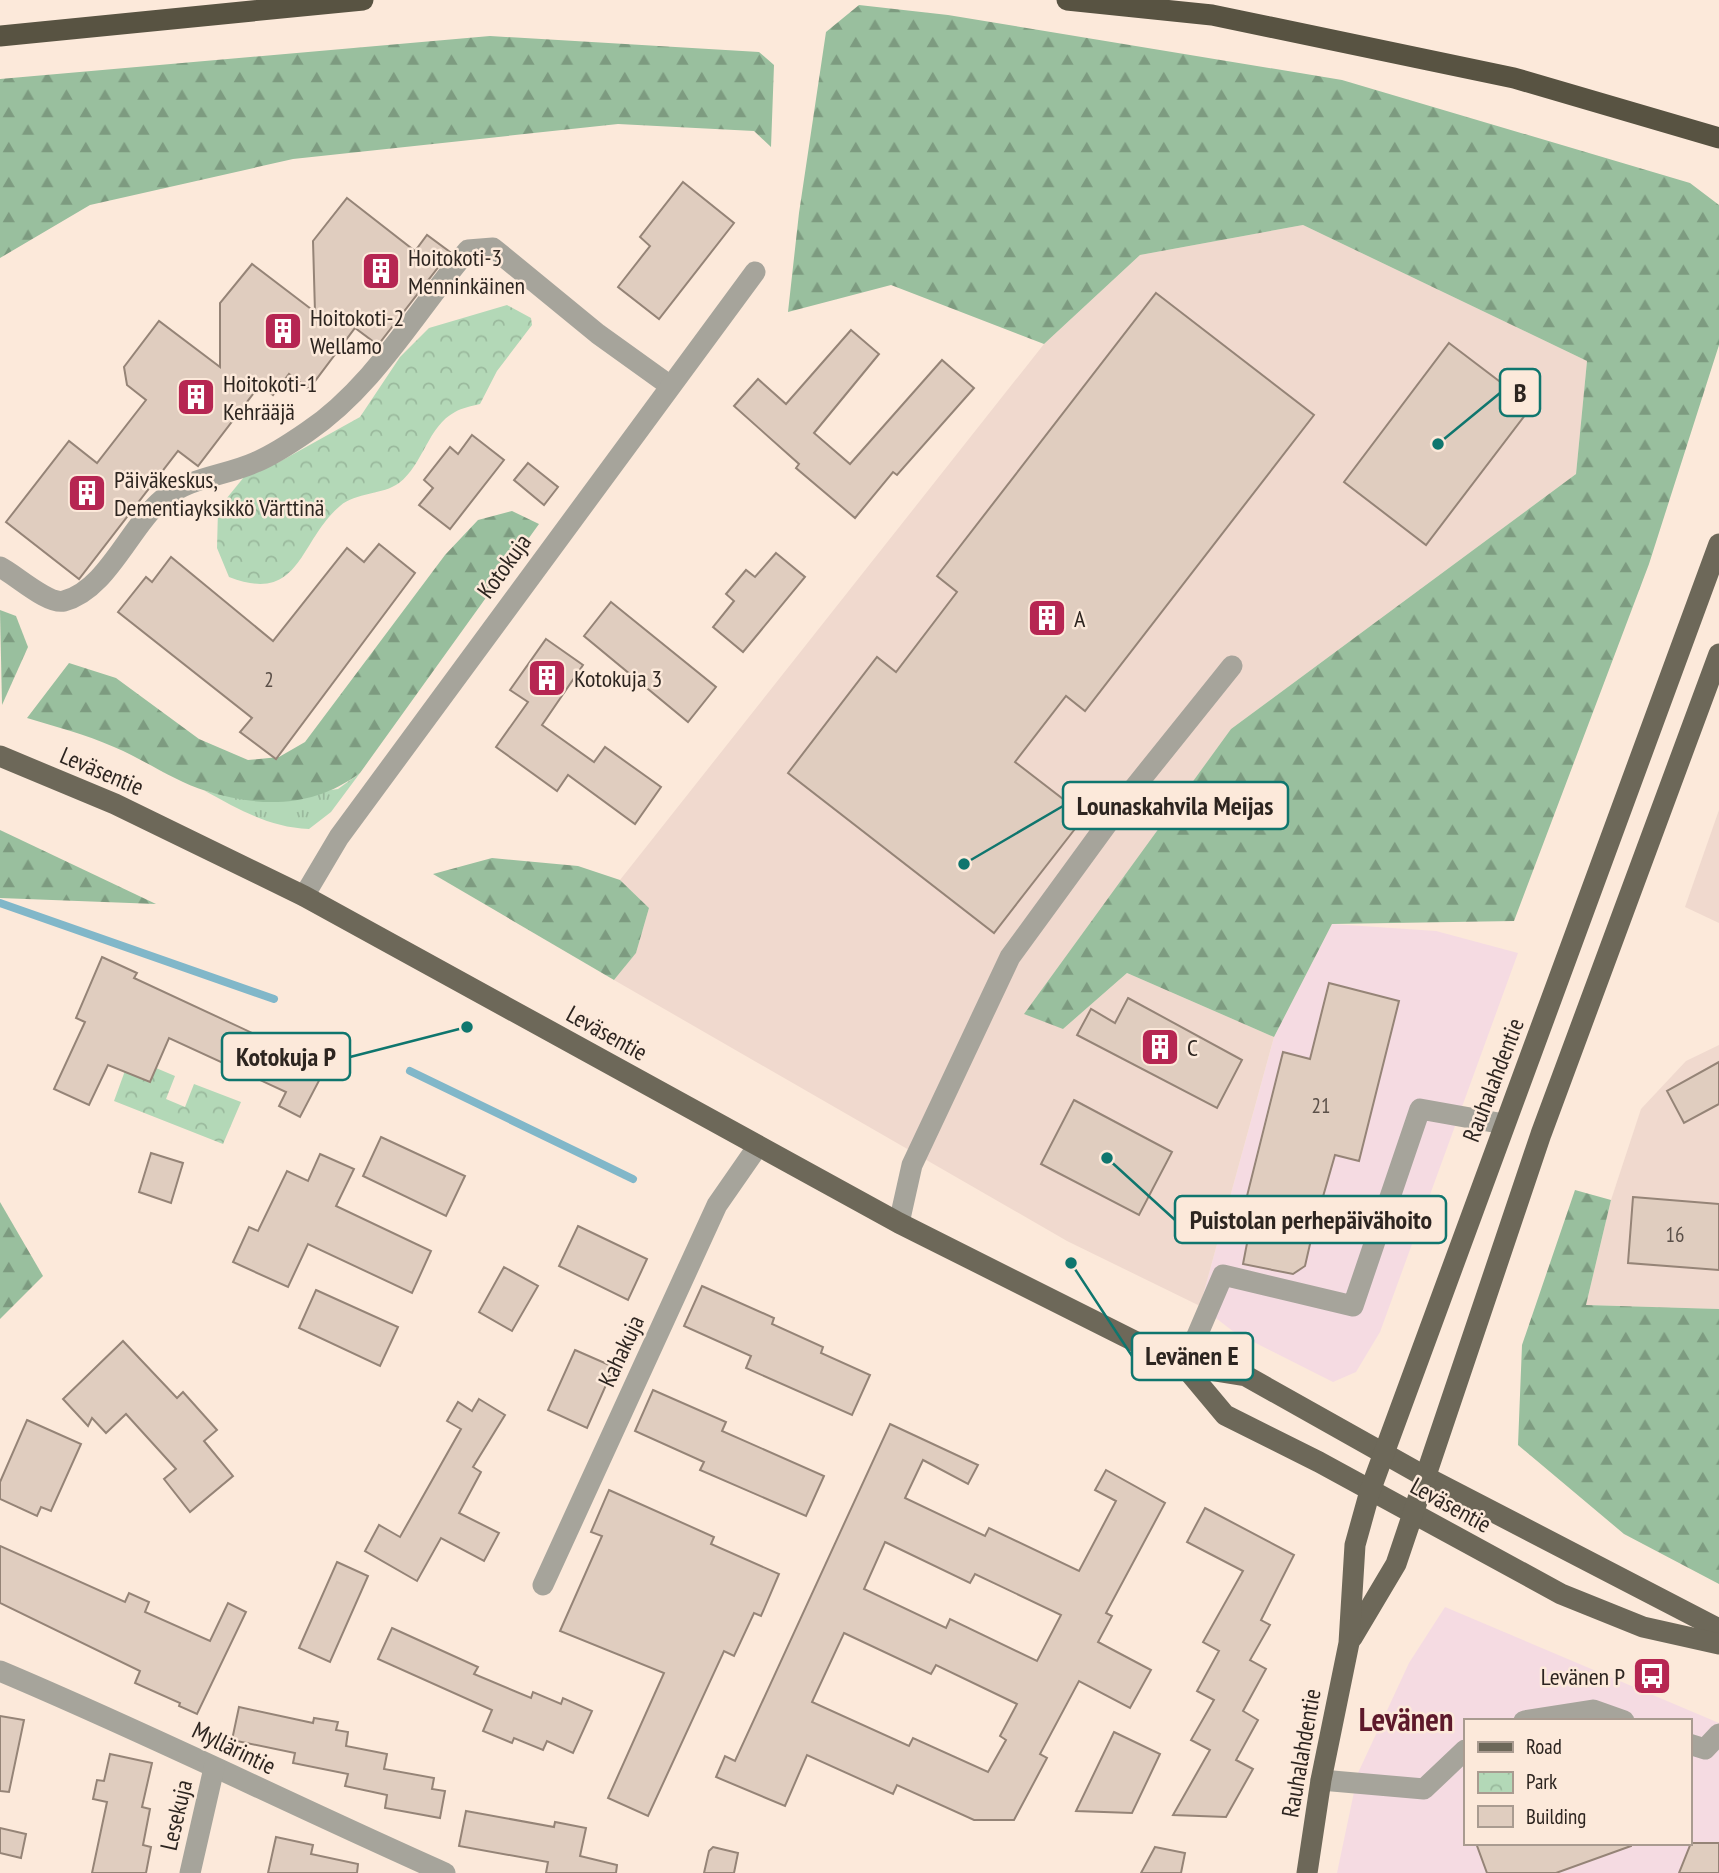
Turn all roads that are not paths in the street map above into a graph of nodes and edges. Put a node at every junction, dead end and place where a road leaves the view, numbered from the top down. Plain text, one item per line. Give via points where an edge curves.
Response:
1 (363, 0) edge
2 (1067, 0) edge
3 (0, 36) edge
4 (1719, 138) edge
5 (755, 272) dead end
6 (669, 385) junction
7 (1719, 544) edge
8 (0, 567) edge
9 (1719, 654) edge
10 (1232, 666) dead end
11 (0, 756) edge
12 (304, 896) junction
13 (1504, 1124) junction
14 (758, 1146) junction
15 (899, 1223) junction
16 (1184, 1366) junction
17 (1384, 1452) junction
18 (1424, 1476) junction
19 (1370, 1491) junction
20 (1412, 1514) junction
21 (543, 1585) dead end
22 (1719, 1629) edge
23 (1349, 1643) junction
24 (1719, 1644) edge
25 (0, 1671) edge
26 (1537, 1719) edge
27 (1618, 1719) edge
28 (1719, 1734) edge
29 (1691, 1745) edge
30 (1464, 1750) edge
31 (214, 1768) junction
32 (1321, 1780) junction
33 (190, 1873) edge
34 (445, 1873) edge
35 (1307, 1873) edge

1 - 3 highway
2 - 4 highway via 1212,15 1514,78
5 - 6 street, Kotokuja
6 - 8 street via 493,248 468,250 356,392 308,431 256,462 167,496 152,508 102,575 77,596 62,602 50,600
6 - 12 street, Kotokuja via 339,837
7 - 13 main road, Rauhalahdentie
9 - 18 main road, Rauhalahdentie via 1541,1134
10 - 15 street via 1126,798 1010,957 912,1165
11 - 12 main road, Leväsentie via 115,804
12 - 14 main road, Leväsentie
13 - 16 street via 1420,1109 1353,1306 1223,1275
13 - 17 main road, Rauhalahdentie
14 - 15 main road, Leväsentie
14 - 21 street, Kahakuja via 717,1205
15 - 16 main road, Leväsentie
16 - 17 main road, Leväsentie via 1246,1376
16 - 19 main road, Leväsentie via 1226,1415
17 - 18 main road, Leväsentie
17 - 19 main road, Rauhalahdentie
18 - 20 main road, Rauhalahdentie
18 - 22 main road, Leväsentie
19 - 20 main road, Leväsentie
19 - 23 main road, Rauhalahdentie via 1355,1545
20 - 23 main road, Rauhalahdentie via 1396,1564
20 - 24 main road, Leväsentie via 1561,1594 1643,1628
23 - 32 main road, Rauhalahdentie
25 - 31 street, Myllärintie
26 - 27 street via 1593,1710
28 - 29 street via 1705,1749
30 - 32 street via 1424,1789
31 - 33 street, Lesekuja
31 - 34 street, Myllärintie
32 - 35 main road, Rauhalahdentie

